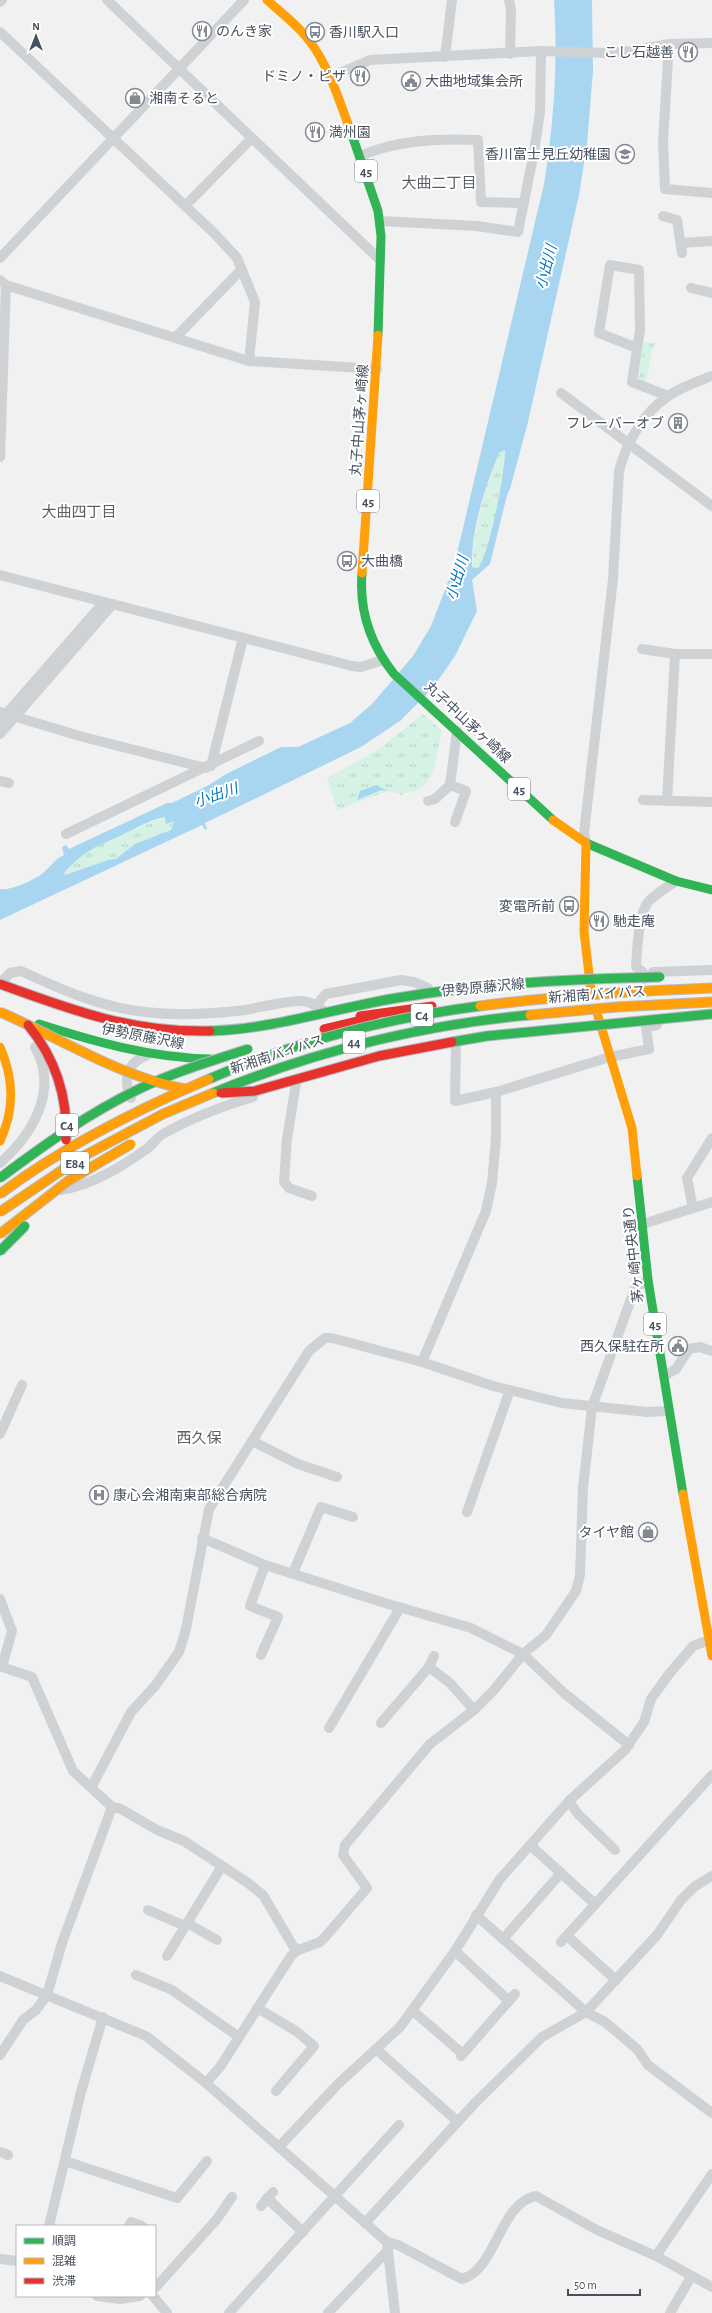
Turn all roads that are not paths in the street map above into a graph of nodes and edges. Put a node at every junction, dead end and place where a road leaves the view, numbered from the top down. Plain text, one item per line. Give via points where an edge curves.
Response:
1 (2, 0) edge
2 (107, 0) edge
3 (244, 0) edge
4 (267, 0) edge
5 (452, 0) edge
6 (509, 0) edge
7 (0, 2) edge
8 (0, 32) edge
9 (712, 43) edge
10 (669, 44) junction
11 (543, 51) junction
12 (510, 54) junction
13 (445, 57) junction
14 (180, 69) junction
15 (330, 78) junction
16 (252, 138) junction
17 (114, 139) junction
18 (360, 156) junction
19 (712, 193) edge
20 (524, 202) junction
21 (185, 206) junction
22 (663, 216) dead end
23 (380, 221) junction
24 (712, 241) edge
25 (0, 258) edge
26 (380, 260) junction
27 (241, 270) junction
28 (3, 283) edge
29 (691, 288) dead end
30 (712, 293) edge
31 (175, 338) junction
32 (637, 348) junction
33 (249, 362) junction
34 (377, 369) junction
35 (712, 376) edge
36 (561, 393) dead end
37 (668, 396) junction
38 (629, 444) junction
39 (0, 457) edge
40 (712, 506) edge
41 (0, 575) edge
42 (109, 603) junction
43 (243, 638) junction
44 (642, 649) dead end
45 (675, 654) junction
46 (712, 654) edge
47 (384, 663) junction
48 (6, 716) edge
49 (456, 731) junction
50 (0, 734) edge
51 (259, 741) dead end
52 (208, 767) junction
53 (450, 785) junction
54 (643, 800) dead end
55 (428, 801) dead end
56 (667, 801) junction
57 (712, 802) edge
58 (455, 822) dead end
59 (66, 834) dead end
60 (586, 843) junction
61 (676, 881) junction
62 (712, 890) edge
63 (712, 970) edge
64 (643, 972) junction
65 (712, 977) edge
66 (539, 978) dead end
67 (524, 979) junction
68 (2, 981) edge
69 (428, 988) junction
70 (712, 989) edge
71 (0, 990) edge
72 (644, 992) junction
73 (525, 997) junction
74 (593, 999) junction
75 (358, 1000) dead end
76 (712, 1000) edge
77 (0, 1002) edge
78 (453, 1004) junction
79 (316, 1005) junction
80 (108, 1006) junction
81 (0, 1012) edge
82 (712, 1014) edge
83 (73, 1015) junction
84 (484, 1016) junction
85 (338, 1020) junction
86 (712, 1020) edge
87 (309, 1032) dead end
88 (361, 1040) junction
89 (456, 1043) junction
90 (0, 1046) edge
91 (257, 1047) dead end
92 (149, 1054) junction
93 (610, 1057) junction
94 (296, 1083) junction
95 (496, 1092) junction
96 (146, 1105) joint
97 (153, 1119) joint
98 (712, 1138) edge
99 (0, 1141) edge
100 (708, 1148) edge
101 (0, 1156) edge
102 (0, 1163) edge
103 (0, 1178) edge
104 (45, 1190) junction
105 (0, 1194) edge
106 (312, 1196) dead end
107 (712, 1202) edge
108 (693, 1208) junction
109 (0, 1212) edge
110 (0, 1224) edge
111 (643, 1224) junction
112 (0, 1234) edge
113 (0, 1250) edge
114 (648, 1280) junction
115 (712, 1351) edge
116 (422, 1362) junction
117 (664, 1376) junction
118 (22, 1385) dead end
119 (510, 1390) junction
120 (592, 1408) junction
121 (668, 1411) junction
122 (0, 1434) edge
123 (252, 1441) junction
124 (337, 1476) dead end
125 (467, 1512) dead end
126 (353, 1517) dead end
127 (202, 1538) junction
128 (265, 1565) junction
129 (293, 1573) junction
130 (0, 1599) edge
131 (400, 1608) junction
132 (711, 1640) edge
133 (523, 1654) junction
134 (261, 1655) dead end
135 (434, 1656) dead end
136 (712, 1656) edge
137 (429, 1667) junction
138 (474, 1710) junction
139 (381, 1723) dead end
140 (329, 1728) dead end
141 (629, 1745) junction
142 (712, 1775) edge
143 (92, 1786) junction
144 (569, 1801) junction
145 (112, 1807) junction
146 (530, 1845) junction
147 (615, 1850) dead end
148 (222, 1866) junction
149 (561, 1873) junction
150 (712, 1876) edge
151 (595, 1904) junction
152 (148, 1910) dead end
153 (476, 1915) junction
154 (186, 1925) junction
155 (503, 1939) junction
156 (217, 1940) dead end
157 (296, 1951) junction
158 (455, 1951) junction
159 (167, 1956) dead end
160 (136, 1975) dead end
161 (0, 1976) edge
162 (616, 1980) junction
163 (47, 1995) junction
164 (257, 2008) junction
165 (413, 2011) junction
166 (586, 2012) junction
167 (102, 2017) junction
168 (239, 2037) junction
169 (376, 2049) junction
170 (0, 2055) edge
171 (206, 2084) junction
172 (276, 2091) dead end
173 (712, 2113) edge
174 (457, 2121) junction
175 (399, 2125) dead end
176 (279, 2147) junction
177 (65, 2161) junction
178 (207, 2161) dead end
179 (712, 2174) edge
180 (232, 2197) dead end
181 (335, 2197) junction
182 (267, 2199) dead end
183 (365, 2222) junction
184 (49, 2225) edge
185 (130, 2225) edge
186 (139, 2225) edge
187 (303, 2232) junction
188 (387, 2246) junction
189 (656, 2256) junction
190 (0, 2259) edge
191 (16, 2261) edge
192 (691, 2277) junction
193 (156, 2287) edge
194 (712, 2287) edge
195 (105, 2297) edge
196 (133, 2297) edge
197 (154, 2297) edge
198 (167, 2313) edge
199 (229, 2313) edge
200 (328, 2313) edge
201 (395, 2313) edge
202 (670, 2313) edge

1 - 7 street
2 - 14 street
3 - 14 street
4 - 15 main road, 丸子中山茅ヶ崎線 / 45 via 302,31
5 - 13 street
6 - 12 street
8 - 17 street
9 - 10 street
10 - 11 street via 631,51
10 - 19 street via 663,141 665,189
11 - 12 street
11 - 20 street via 540,112
12 - 13 street
13 - 15 street via 370,60
14 - 16 street
14 - 17 street
15 - 18 main road, 丸子中山茅ヶ崎線 / 45
16 - 21 street
16 - 26 street
17 - 21 street
17 - 25 street
18 - 20 street via 380,148 424,140 478,140 481,202
18 - 23 main road, 丸子中山茅ヶ崎線 / 45 via 374,194
20 - 23 street via 518,232 477,226
21 - 27 street via 237,258
22 - 24 street via 677,220 681,248
23 - 26 main road, 丸子中山茅ヶ崎線 / 45
26 - 34 main road, 丸子中山茅ヶ崎線 / 45
27 - 31 street
27 - 33 street via 255,302
28 - 31 street
28 - 39 street
29 - 30 street
31 - 33 street
32 - 32 street via 599,332 610,265 639,270 640,330
32 - 37 street via 632,382
33 - 34 street
34 - 47 main road, 丸子中山茅ヶ崎線 / 45 via 361,587 369,631
35 - 37 street
36 - 38 street
37 - 38 street via 652,410
38 - 40 street
38 - 60 street via 619,471 613,579 584,833
41 - 42 street
42 - 43 street
42 - 48 street
43 - 47 street via 352,666
43 - 52 street
44 - 45 street
45 - 46 street
45 - 56 street
47 - 49 main road, 丸子中山茅ヶ崎線 / 45
48 - 50 street
48 - 52 street
49 - 53 street
49 - 60 main road, 丸子中山茅ヶ崎線 / 45 via 549,817
51 - 52 street
52 - 59 street
53 - 55 street via 435,799
53 - 58 street via 466,791 454,810
54 - 56 street
56 - 57 street
60 - 61 main road, 丸子中山茅ヶ崎線
60 - 74 main road, 45 via 584,932
61 - 62 main road, 丸子中山茅ヶ崎線
61 - 64 street via 648,902 644,910 637,944 636,967
63 - 64 street
64 - 72 street
65 - 68 main road, C4, bridge via 599,979 434,993 368,1003 288,1022 208,1031 153,1028 97,1018
66 - 67 street
67 - 69 street
67 - 73 street
68 - 80 street via 10,973 21,971 60,989
69 - 75 street via 368,995 357,997
69 - 79 street via 401,980 326,994
70 - 72 main road, 伊勢原藤沢線 / 44
70 - 96 main road, 新湘南バイパス / C4, bridge via 654,989 540,997 425,1014 359,1028 285,1049 205,1078
71 - 83 main road, 伊勢原藤沢線 / 44
72 - 74 main road, 伊勢原藤沢線 / 44
73 - 74 main road, 伊勢原藤沢線 / 44
73 - 78 main road, 伊勢原藤沢線 / 44
74 - 76 main road, 伊勢原藤沢線 / 44
74 - 84 main road, 伊勢原藤沢線 / 44
74 - 93 main road, 茅ヶ崎中央通り / 45
76 - 97 main road, 新湘南バイパス / C4, bridge via 564,1009 485,1019 400,1034 338,1049 234,1082
77 - 113 main road, C4, bridge via 30,1026 48,1052 62,1085 67,1119 65,1148 51,1189 26,1226
78 - 85 main road, 伊勢原藤沢線 / 44
78 - 87 main road via 368,1018
79 - 80 street via 303,1001 234,1011 181,1014
79 - 85 street
80 - 83 street
81 - 82 main road, C4, bridge via 39,1028 135,1076 182,1089 231,1093 255,1091 379,1056 487,1036
81 - 92 main road, 伊勢原藤沢線 / 44 via 91,1040
81 - 102 street via 32,1040 44,1070 44,1088 42,1103 30,1130
83 - 85 main road, 伊勢原藤沢線 / 44 via 126,1028 182,1035 236,1034
84 - 88 main road, 伊勢原藤沢線 / 44
84 - 89 street via 484,1037
86 - 93 street via 650,1025 645,1031 649,1049
88 - 92 main road, 伊勢原藤沢線 / 44 via 295,1054 243,1059 186,1059
88 - 112 main road, bridge via 206,1104 143,1137 68,1181
89 - 94 street via 372,1060
89 - 95 street via 455,1101
90 - 99 main road via 11,1078 12,1101 9,1120
90 - 101 street via 12,1056 19,1091 15,1120
91 - 103 main road, bridge via 204,1063 139,1090 75,1126
92 - 104 street via 137,1059 126,1080 134,1115 130,1121 54,1167
93 - 95 street
93 - 111 main road, 茅ヶ崎中央通り / 45 via 632,1128
94 - 104 street via 223,1106 162,1135 147,1150 92,1182 77,1188
94 - 106 street via 287,1139 284,1182 289,1188
95 - 116 street via 496,1138 492,1184 486,1211
96 - 105 main road, 新湘南バイパス / E84, bridge via 55,1157
97 - 109 main road, 新湘南バイパス / E84, bridge via 81,1159
98 - 100 street
100 - 108 street via 687,1178
104 - 110 street
107 - 108 street
108 - 111 street
111 - 114 main road, 茅ヶ崎中央通り / 45
114 - 117 main road, 茅ヶ崎中央通り / 45
114 - 120 street via 635,1288
115 - 117 street via 700,1347 689,1349 676,1369
116 - 119 street
116 - 123 street via 325,1338 310,1351
117 - 121 main road, 茅ヶ崎中央通り / 45
118 - 122 street
119 - 120 street
119 - 125 street
120 - 121 street
120 - 133 street via 583,1488 580,1575 576,1591 546,1635
121 - 132 main road, 茅ヶ崎中央通り / 45
123 - 124 street via 298,1464
123 - 127 street via 209,1509
126 - 129 street via 321,1507
127 - 128 street
127 - 143 street via 186,1629 179,1652 155,1686 131,1712
128 - 129 street
128 - 134 street via 250,1606 278,1617
129 - 131 street
130 - 143 street via 12,1631 2,1667 32,1678 73,1771
131 - 133 street via 471,1628
131 - 140 street
132 - 136 main road, 茅ヶ崎中央通り / 45
132 - 141 street via 693,1646 669,1674 651,1699 644,1722
133 - 138 street
133 - 141 street via 564,1693
135 - 137 street
137 - 138 street via 450,1683
137 - 139 street
138 - 157 street via 430,1744 345,1846 343,1855 367,1888 320,1942
141 - 144 street
142 - 151 street
143 - 145 street
144 - 146 street
144 - 147 street via 578,1814
145 - 148 street via 121,1809 157,1830 184,1841
145 - 163 street via 62,1943
146 - 149 street
146 - 153 street via 500,1879
148 - 154 street
148 - 157 street via 263,1895
149 - 151 street
149 - 155 street
150 - 162 street via 694,1887 657,1935
151 - 162 street via 564,1939
152 - 154 street
153 - 155 street
153 - 158 street
154 - 156 street
154 - 159 street
155 - 166 street
157 - 164 street
158 - 165 street
158 - 165 street via 512,1998 462,2055
160 - 168 street via 172,1990
161 - 163 street
162 - 166 street
163 - 167 street
163 - 170 street via 36,2010 23,2020
164 - 168 street
164 - 172 street via 296,2031 314,2046
165 - 169 street
166 - 173 street via 605,2022 637,2049 648,2065
166 - 174 street via 542,2037
167 - 171 street via 146,2036
167 - 177 street
168 - 171 street
169 - 174 street
169 - 176 street via 338,2084
171 - 176 street
174 - 183 street
175 - 181 street
176 - 181 street
177 - 178 street via 176,2198
177 - 184 street
179 - 189 street
180 - 193 street via 212,2225
181 - 183 street
181 - 187 street
182 - 187 street
183 - 188 street
185 - 186 street via 131,2222
187 - 199 street
188 - 189 street via 398,2245 462,2278 470,2277 480,2268 514,2213 525,2200 536,2196 597,2230
188 - 200 street
188 - 201 street
189 - 192 street
190 - 191 street
192 - 194 street
192 - 202 street
195 - 196 street
197 - 198 street

